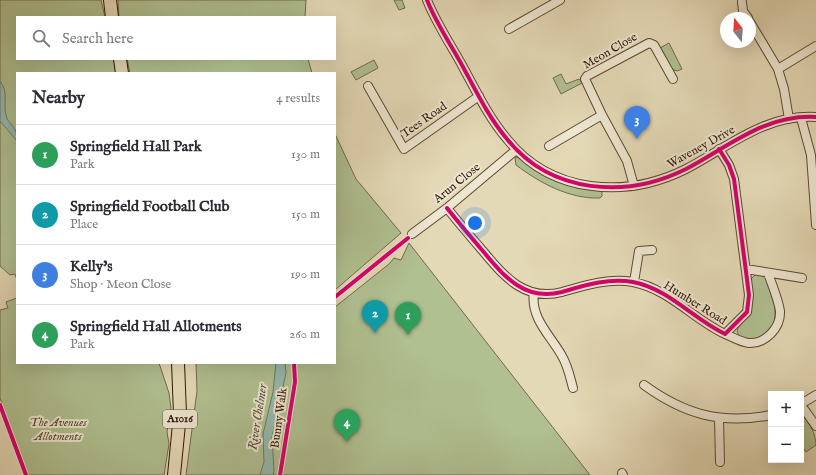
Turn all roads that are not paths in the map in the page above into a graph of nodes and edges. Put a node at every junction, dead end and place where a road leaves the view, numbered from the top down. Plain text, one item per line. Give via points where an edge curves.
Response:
1 (427, 0) edge
2 (560, 0) edge
3 (111, 1) edge
4 (742, 2) dead end
5 (744, 12) edge
6 (112, 16) edge
7 (116, 16) edge
8 (509, 29) dead end
9 (756, 32) edge
10 (816, 46) edge
11 (120, 60) edge
12 (778, 69) junction
13 (122, 72) edge
14 (673, 79) dead end
15 (368, 86) dead end
16 (479, 96) junction
17 (602, 115) junction
18 (816, 117) edge
19 (789, 118) junction
20 (801, 118) junction
21 (549, 146) dead end
22 (719, 149) junction
23 (516, 150) junction
24 (634, 186) junction
25 (447, 208) junction
26 (816, 225) edge
27 (412, 234) dead end
28 (652, 250) dead end
29 (746, 269) junction
30 (768, 272) junction
31 (802, 278) dead end
32 (634, 282) junction
33 (534, 293) junction
34 (725, 334) junction
35 (178, 364) edge
36 (644, 385) dead end
37 (573, 388) dead end
38 (816, 395) edge
39 (804, 403) edge
40 (804, 409) edge
41 (768, 415) edge
42 (719, 418) junction
43 (816, 426) edge
44 (720, 462) dead end
45 (174, 475) edge

1 - 16 street, Waveney Drive
2 - 8 street
3 - 6 main road
3 - 7 main road
4 - 5 street
9 - 12 street
10 - 12 street
11 - 13 main road
12 - 19 street
14 - 17 street, Meon Close via 654,45 649,43 641,46 587,76 585,80
15 - 16 street, Tees Road via 404,149
16 - 23 street, Waveney Drive via 498,128
17 - 21 street
17 - 24 street, Meon Close via 627,161
18 - 20 street, Waveney Drive
19 - 20 street, Waveney Drive
19 - 22 street, Waveney Drive via 757,128
20 - 26 street via 811,155
22 - 24 street, Waveney Drive via 675,174
22 - 29 street, Humber Road via 734,179
23 - 24 street, Waveney Drive via 538,168 565,180 606,188
23 - 25 street, Arun Close
25 - 27 street, Arun Close
25 - 33 street, Humber Road via 502,274 515,285
28 - 32 street via 639,251
29 - 30 street
29 - 34 street, Humber Road via 748,308 744,316
30 - 31 street
30 - 34 street, Humber Road via 780,311 773,332 754,343
32 - 33 street, Humber Road via 605,281 552,294
32 - 34 street, Humber Road via 665,295
33 - 37 street via 533,306 536,316 562,356
35 - 45 main road, A1016 via 180,414
36 - 42 street via 665,400 686,410
38 - 39 street
40 - 43 street
41 - 42 street
42 - 44 street

